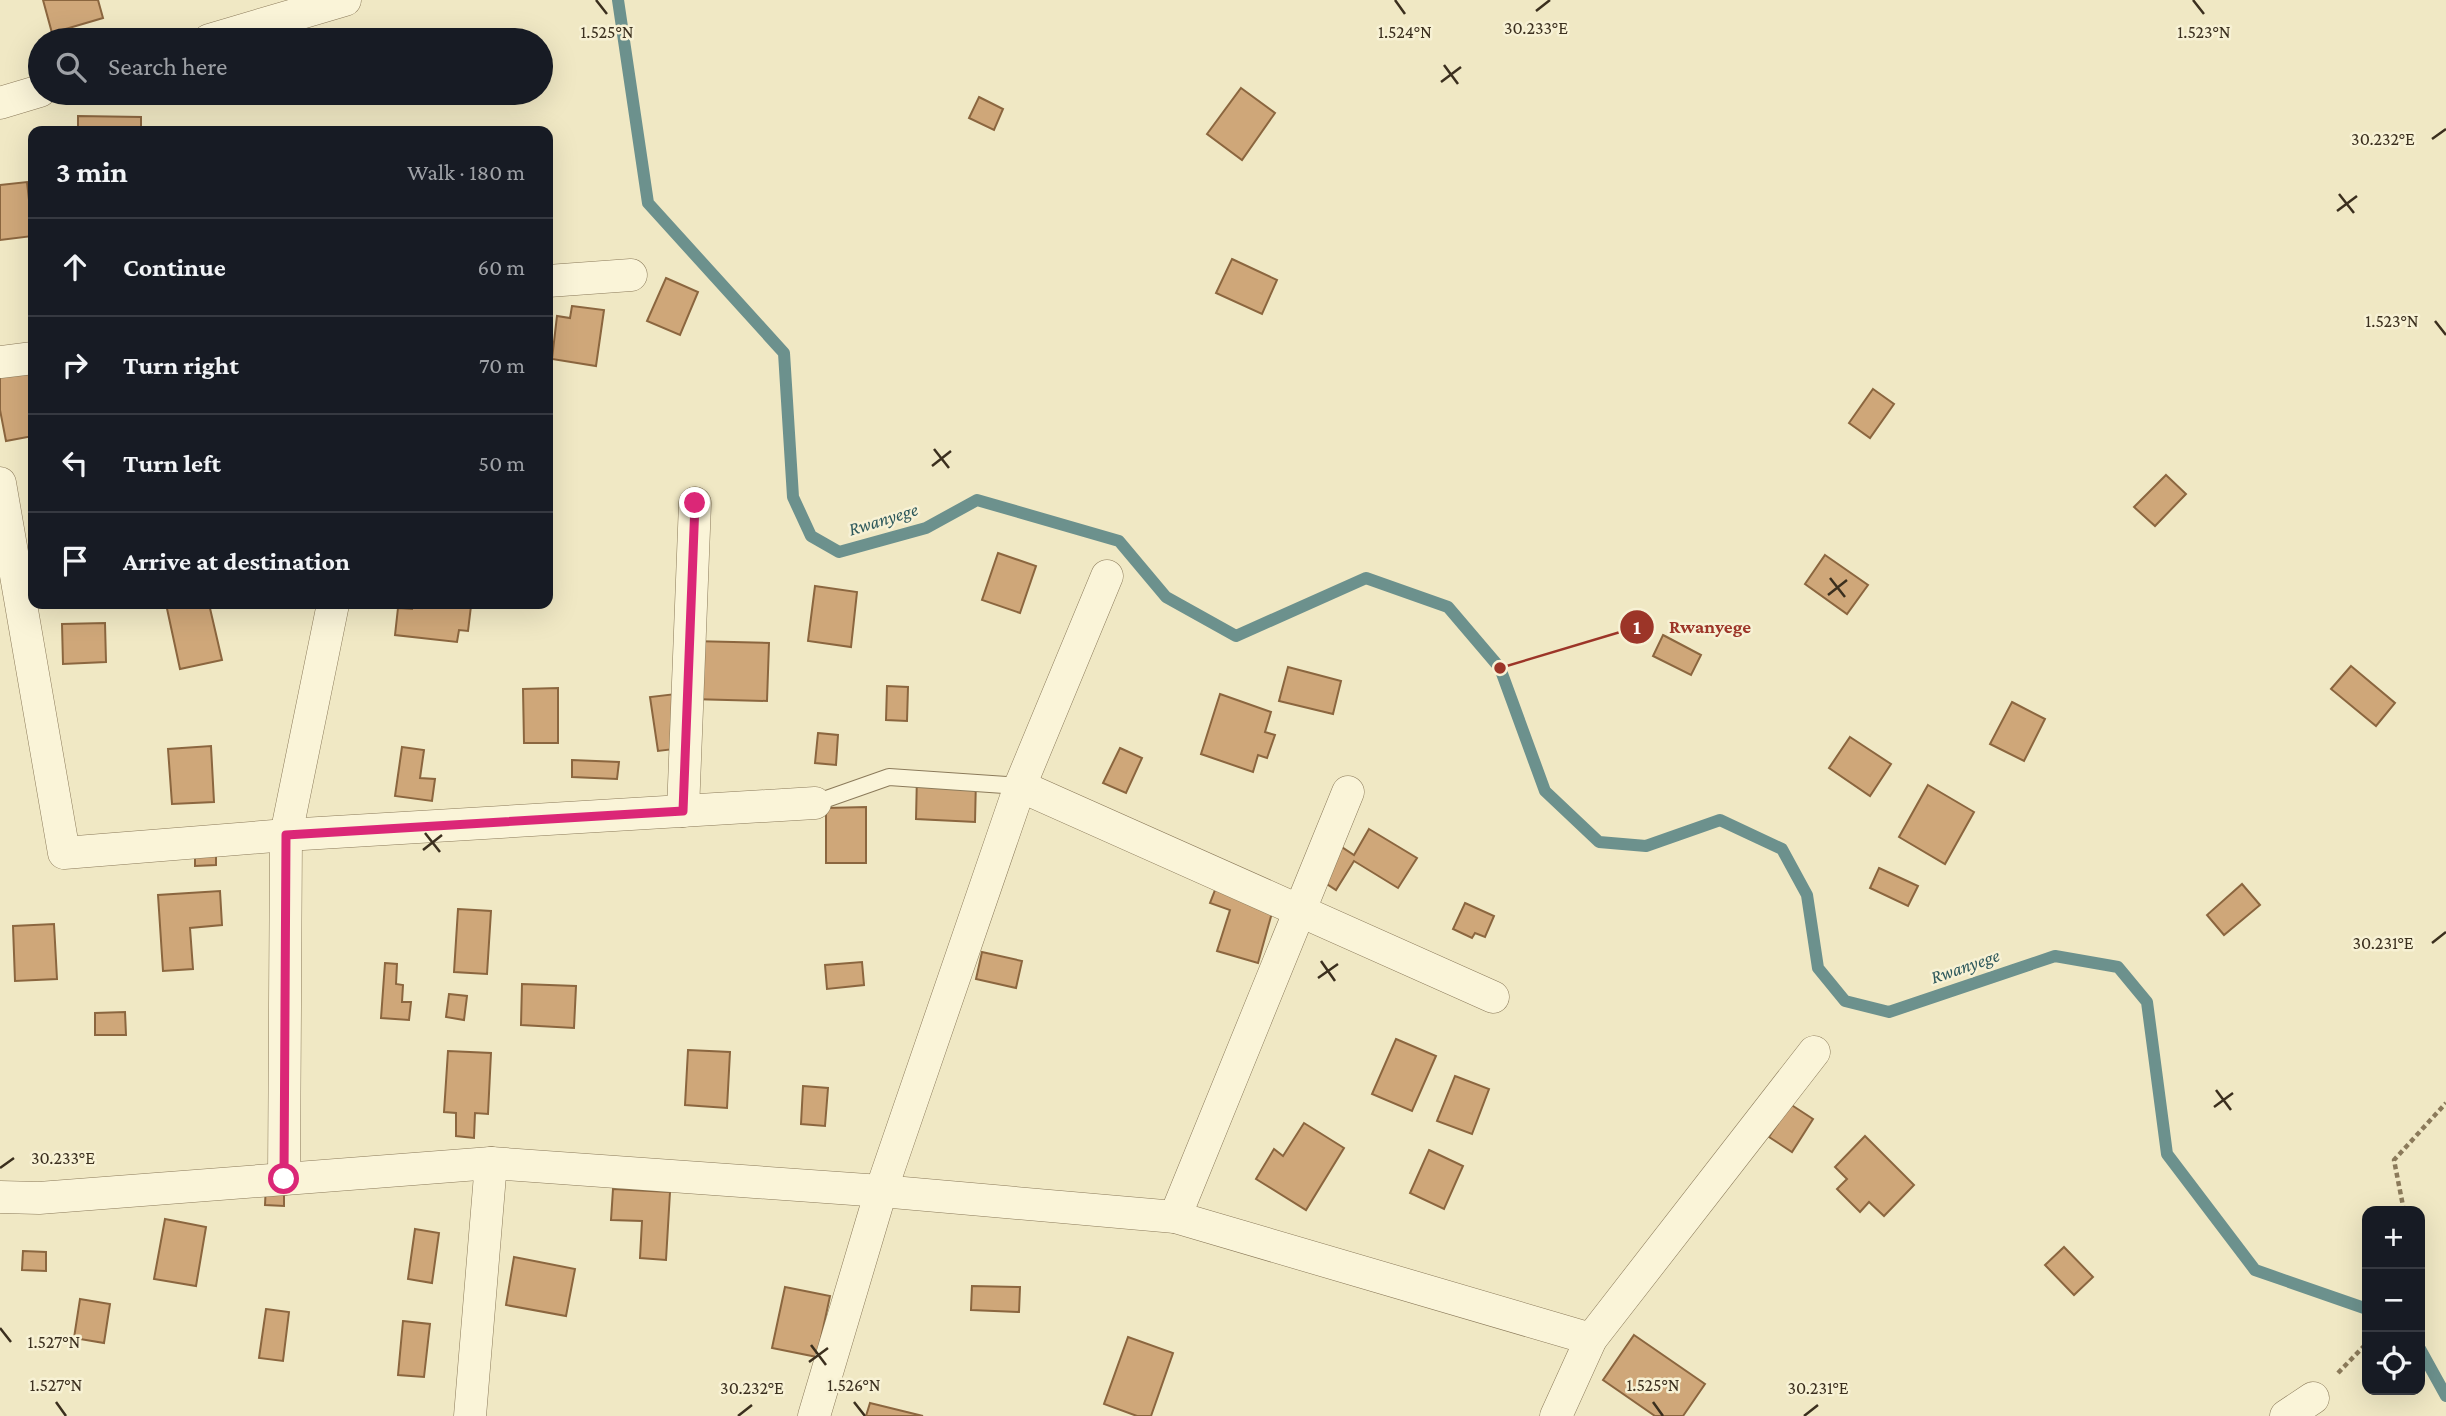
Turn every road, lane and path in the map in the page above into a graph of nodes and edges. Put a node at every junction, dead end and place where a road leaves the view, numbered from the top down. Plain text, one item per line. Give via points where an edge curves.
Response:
1 (345, 0) edge
2 (250, 28) edge
3 (28, 95) edge
4 (0, 103) edge
5 (631, 275) dead end
6 (553, 281) edge
7 (28, 359) edge
8 (0, 362) edge
9 (0, 483) edge
10 (695, 503) dead end
11 (1107, 576) dead end
12 (332, 609) edge
13 (14, 647) edge
14 (1020, 786) junction
15 (1348, 792) dead end
16 (815, 803) joint
17 (683, 811) junction
18 (286, 835) junction
19 (1299, 911) junction
20 (1493, 997) dead end
21 (1814, 1052) dead end
22 (2446, 1103) edge
23 (491, 1163) junction
24 (284, 1179) junction
25 (881, 1191) junction
26 (0, 1197) edge
27 (2403, 1206) edge
28 (1175, 1217) junction
29 (1591, 1339) junction
30 (2362, 1348) edge
31 (2313, 1398) joint
32 (470, 1416) edge
33 (814, 1416) edge
34 (1556, 1416) edge
35 (2286, 1416) edge

1 - 2 street
3 - 4 street
5 - 6 street
7 - 8 street
9 - 13 street
10 - 17 street
11 - 14 street
12 - 18 street
13 - 18 street via 64,853
14 - 16 lane via 889,777
14 - 19 street
14 - 25 street
15 - 19 street
16 - 17 street
17 - 18 street
18 - 24 street
19 - 20 street
19 - 28 street
21 - 29 street
22 - 27 path via 2393,1160
23 - 24 street
23 - 25 street
23 - 32 street
24 - 26 street
25 - 28 street
25 - 33 street
28 - 29 street
29 - 34 street
30 - 31 path
31 - 35 street

